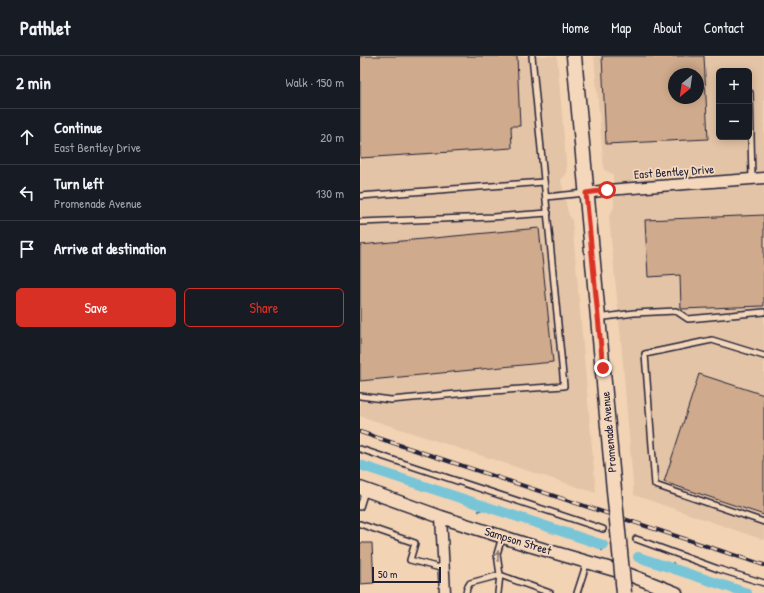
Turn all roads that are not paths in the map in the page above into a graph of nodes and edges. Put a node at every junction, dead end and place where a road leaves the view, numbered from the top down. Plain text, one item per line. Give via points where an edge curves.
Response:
1 (532, 56) edge
2 (574, 56) edge
3 (750, 104) edge
4 (764, 178) edge
5 (752, 179) junction
6 (544, 182) junction
7 (586, 193) junction
8 (360, 196) edge
9 (546, 197) junction
10 (548, 213) junction
11 (360, 222) edge
12 (764, 312) edge
13 (598, 318) junction
14 (764, 356) edge
15 (360, 396) edge
16 (360, 449) edge
17 (362, 489) edge
18 (360, 507) edge
19 (441, 518) junction
20 (764, 522) edge
21 (360, 524) edge
22 (603, 529) dead end
23 (502, 537) junction
24 (636, 539) dead end
25 (587, 562) junction
26 (444, 570) junction
27 (500, 575) junction
28 (764, 583) edge
29 (445, 593) edge
30 (466, 593) edge
31 (498, 593) edge
32 (550, 593) edge
33 (576, 593) edge
34 (624, 593) edge
35 (676, 593) edge

1 - 6 lane
2 - 7 main road, Promenade Avenue
3 - 5 lane
4 - 5 street, East Bentley Drive
5 - 7 street, East Bentley Drive
6 - 8 lane
6 - 9 lane
7 - 9 lane
7 - 13 main road, Promenade Avenue
9 - 10 lane
10 - 11 lane
10 - 15 lane via 564,386 391,400
12 - 13 lane via 688,319 676,311
13 - 34 main road, Promenade Avenue, bridge
14 - 20 lane via 712,340 645,354 654,485
16 - 22 lane
17 - 18 lane
17 - 19 street, Sampson Street
19 - 23 street, Sampson Street
19 - 26 street
21 - 26 lane via 415,543 410,560
23 - 25 street, Sampson Street
27 -> 23 lane via 497,554
24 - 28 lane
25 - 33 lane
25 - 35 street, Sampson Street via 625,573
26 - 29 street
27 - 30 lane via 470,583
27 - 31 lane
27 - 32 lane

